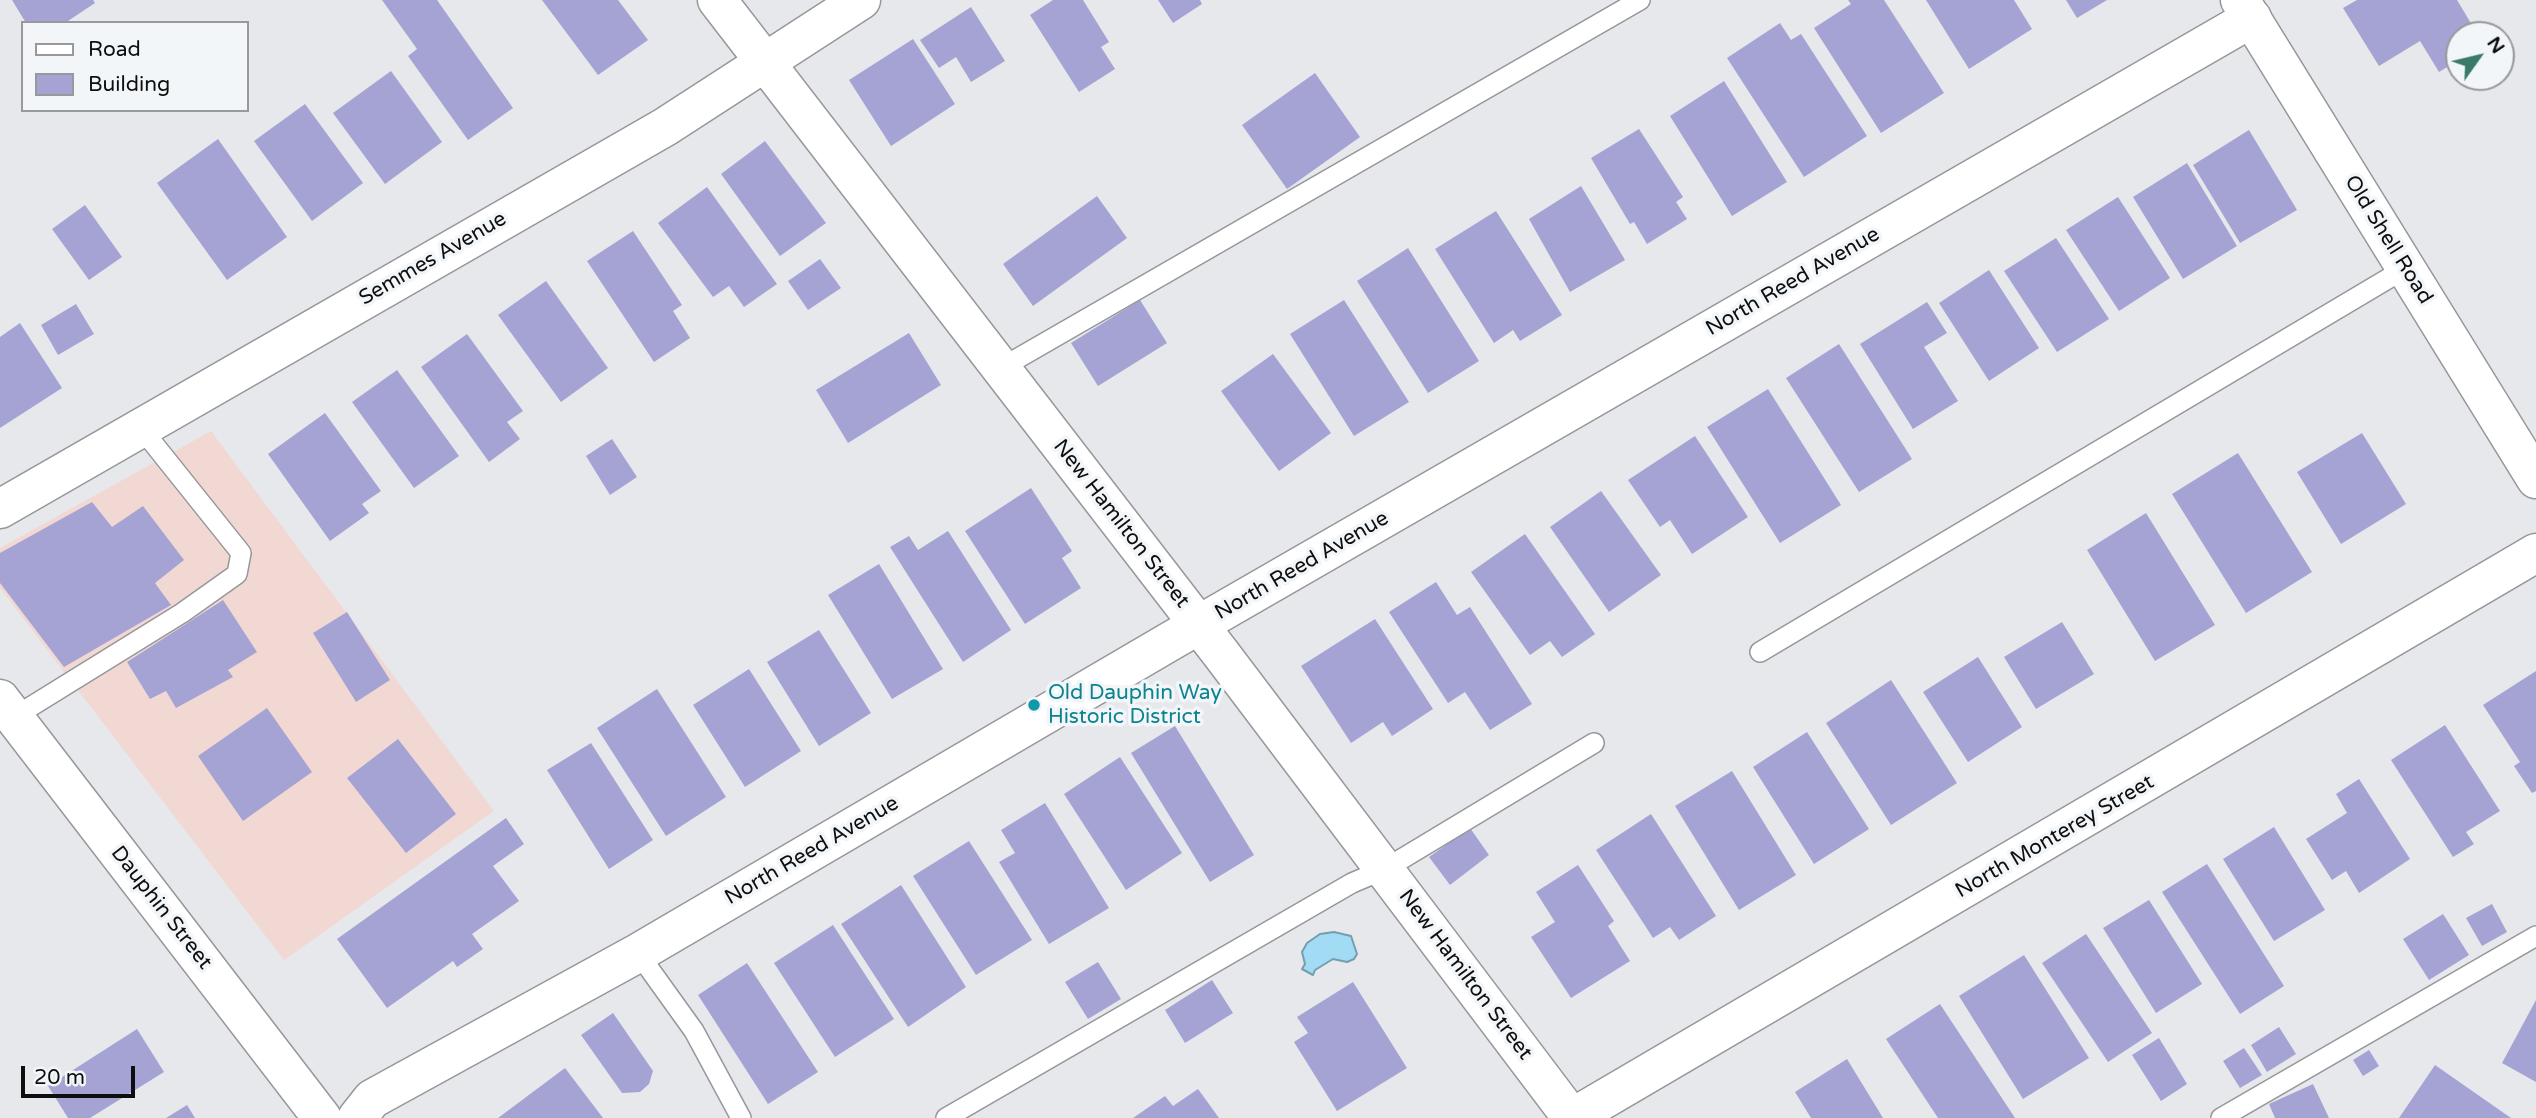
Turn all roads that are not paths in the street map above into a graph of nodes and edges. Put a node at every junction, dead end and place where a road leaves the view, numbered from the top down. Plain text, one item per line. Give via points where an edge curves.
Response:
1 (717, 0) edge
2 (861, 0) edge
3 (1640, 0) edge
4 (2246, 9) edge
5 (766, 64) junction
6 (2406, 268) junction
7 (1001, 368) junction
8 (141, 428) junction
9 (2536, 479) edge
10 (0, 509) edge
11 (2536, 553) edge
12 (1199, 625) junction
13 (1759, 652) dead end
14 (7, 708) edge
15 (1594, 743) dead end
16 (1385, 869) junction
17 (2536, 936) edge
18 (638, 953) junction
19 (322, 1118) edge
20 (357, 1118) edge
21 (741, 1118) edge
22 (946, 1118) edge
23 (1572, 1118) edge
24 (2221, 1118) edge

1 - 5 street, New Hamilton Street
2 - 5 street, Semmes Avenue
3 - 7 lane
4 - 6 street, Old Shell Road
4 - 12 street, North Reed Avenue
5 - 7 street, New Hamilton Street
5 - 8 street, Semmes Avenue via 665,127
6 - 9 street, Old Shell Road
6 - 13 lane
7 - 12 street, New Hamilton Street
8 - 10 street, Semmes Avenue
8 - 14 lane via 241,553 237,573 182,613
11 - 23 street, North Monterey Street
12 - 16 street, New Hamilton Street
12 - 18 street, North Reed Avenue
14 - 19 street, Dauphin Street
15 - 16 lane
16 - 22 lane via 1340,890
16 - 23 street, New Hamilton Street
17 - 24 lane
18 - 20 street, North Reed Avenue via 372,1098
18 - 21 lane via 694,1031

